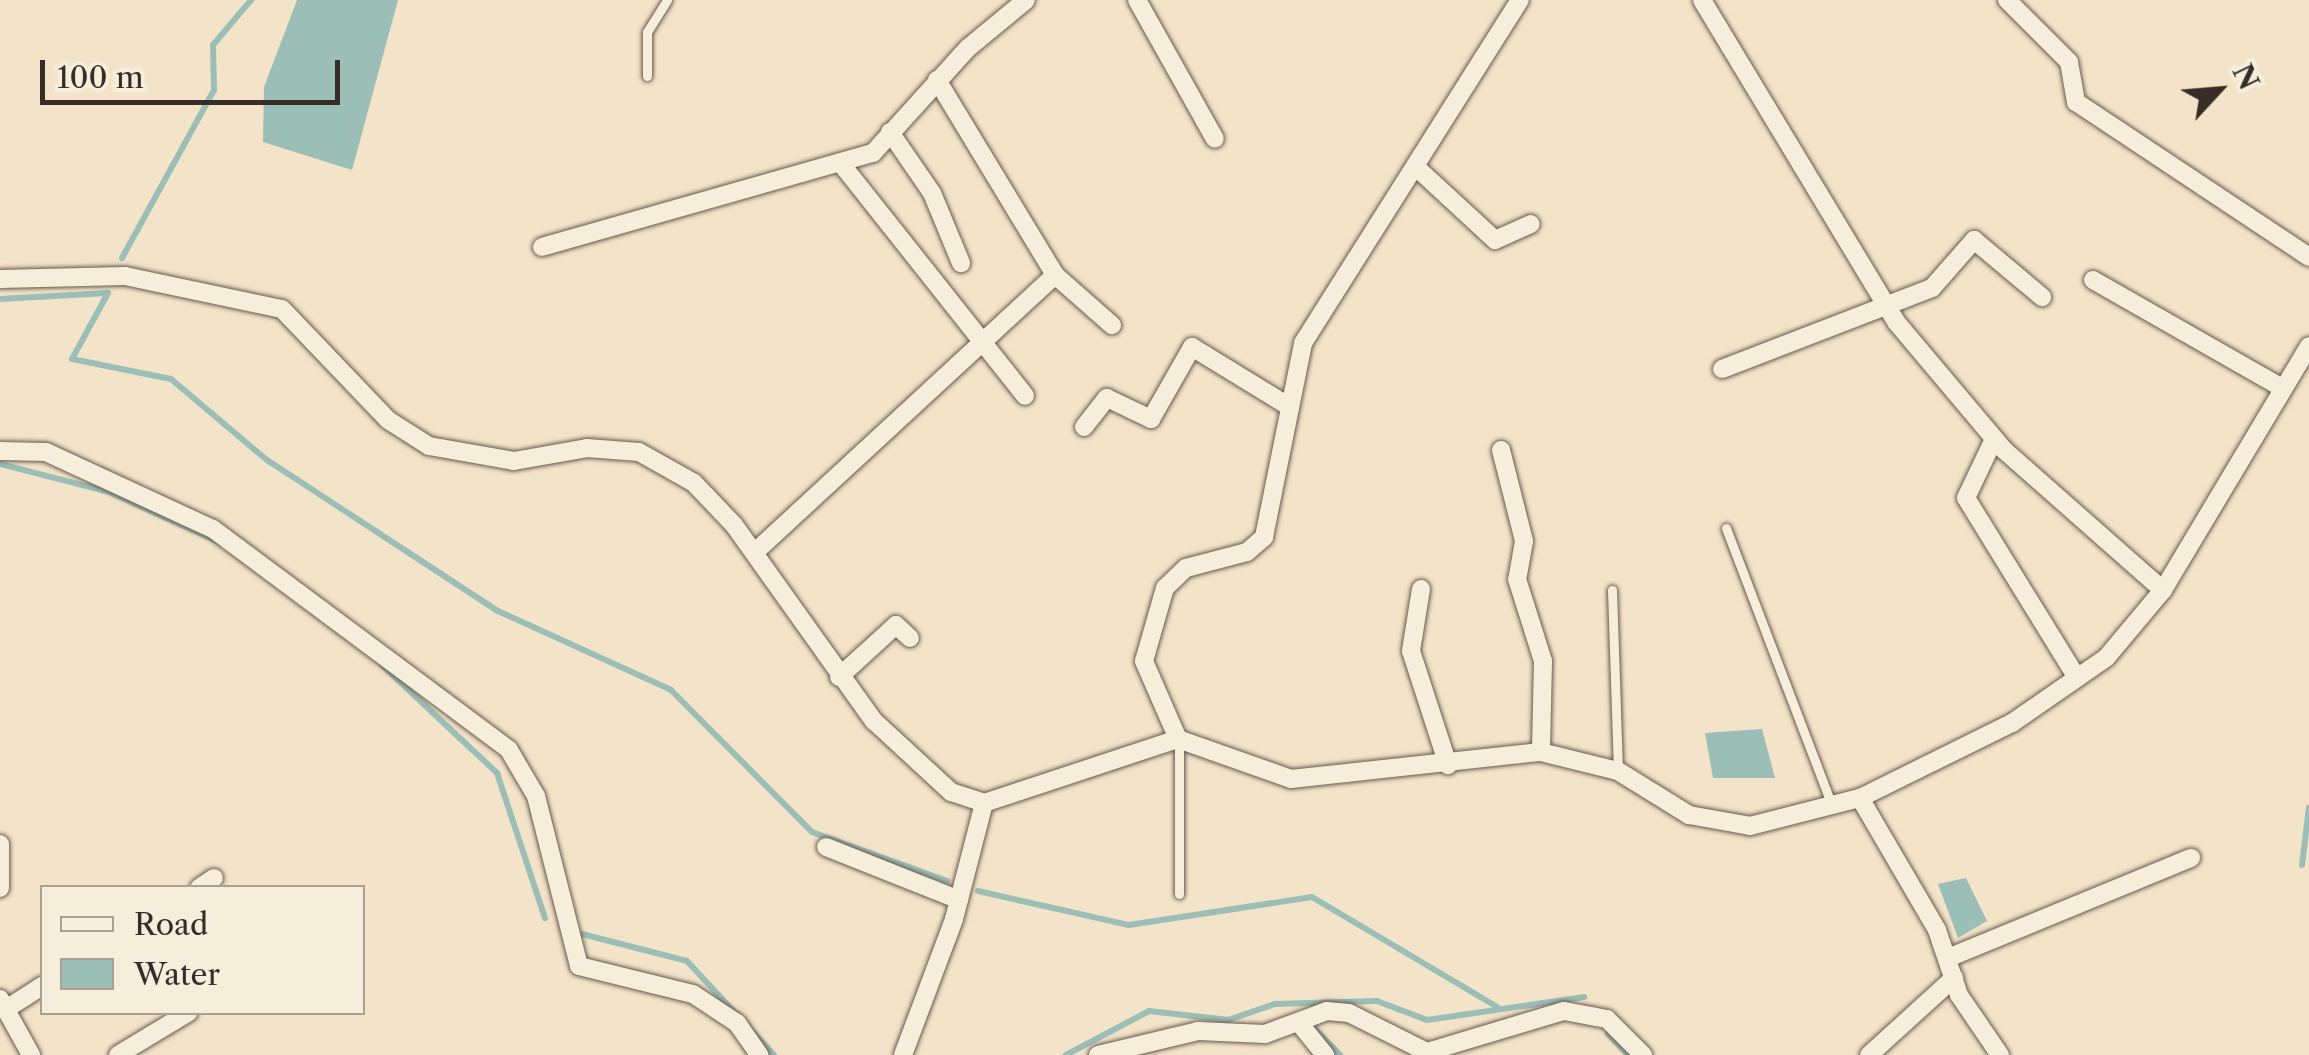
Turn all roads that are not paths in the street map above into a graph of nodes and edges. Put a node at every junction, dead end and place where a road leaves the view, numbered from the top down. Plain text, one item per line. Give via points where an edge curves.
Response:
1 (667, 0) edge
2 (1026, 0) edge
3 (1137, 0) edge
4 (1520, 0) edge
5 (1702, 0) edge
6 (2007, 0) edge
7 (648, 76) dead end
8 (937, 80) junction
9 (890, 132) junction
10 (1215, 138) dead end
11 (842, 166) junction
12 (1418, 169) junction
13 (1531, 224) dead end
14 (542, 247) dead end
15 (2309, 257) edge
16 (961, 263) dead end
17 (1055, 275) junction
18 (0, 279) edge
19 (2093, 280) dead end
20 (2042, 297) dead end
21 (1889, 310) junction
22 (1112, 325) dead end
23 (987, 338) junction
24 (2309, 346) edge
25 (1722, 369) dead end
26 (2282, 388) junction
27 (1025, 396) dead end
28 (1290, 407) junction
29 (1084, 427) dead end
30 (1994, 438) junction
31 (1501, 450) dead end
32 (0, 451) edge
33 (1726, 528) dead end
34 (756, 552) junction
35 (1421, 588) dead end
36 (1612, 590) dead end
37 (2162, 590) junction
38 (910, 638) dead end
39 (839, 677) junction
40 (2077, 678) junction
41 (1178, 739) junction
42 (1542, 752) junction
43 (1448, 765) junction
44 (1618, 771) junction
45 (1860, 798) junction
46 (984, 803) junction
47 (1832, 806) junction
48 (0, 844) edge
49 (826, 847) dead end
50 (2191, 858) dead end
51 (0, 888) edge
52 (1179, 894) dead end
53 (959, 900) junction
54 (1948, 958) junction
55 (1954, 978) junction
56 (40, 987) edge
57 (3, 1004) edge
58 (185, 1015) edge
59 (1300, 1024) junction
60 (31, 1055) edge
61 (118, 1055) edge
62 (759, 1055) edge
63 (903, 1055) edge
64 (1098, 1055) edge
65 (1325, 1055) edge
66 (1643, 1055) edge
67 (1869, 1055) edge
68 (2000, 1055) edge

1 - 7 lane via 647,32
2 - 8 street
3 - 10 street
4 - 12 street
5 - 21 street
6 - 15 street via 2068,62 2076,102
8 - 9 street
8 - 17 street
9 - 11 street via 873,153
9 - 16 street via 932,194
11 - 14 street
11 - 23 street
12 - 13 street via 1495,240
12 - 28 street via 1303,343
17 - 22 street
17 - 23 street
18 - 34 street via 125,276 282,308 388,420 430,446 514,461 587,448 639,452 694,483
19 - 26 street
20 - 21 street via 1974,240 1932,288
21 - 25 street
21 - 30 street
23 - 27 street
23 - 34 street
24 - 26 street
26 - 37 street
28 - 29 street via 1192,347 1150,419 1107,398
28 - 41 street via 1264,538 1248,552 1186,568 1165,588 1149,628 1144,661
30 - 37 street
30 - 40 street via 1966,498
31 - 42 street via 1524,541 1516,579 1543,661
32 - 62 street via 46,452 213,529 510,750 536,796 579,966 693,994 737,1023
33 - 47 lane
34 - 39 street
35 - 43 street via 1411,651
36 - 44 lane
37 - 40 street via 2106,658
38 - 39 street via 896,626
39 - 46 street via 951,792
40 - 45 street via 2012,723
41 - 43 street via 1291,779
41 - 46 street
41 - 52 lane
42 - 43 street
42 - 44 street
44 - 47 street via 1689,816 1750,826
45 - 47 street
45 - 54 street
46 - 53 street
48 - 51 street
49 - 53 street
50 - 54 street
53 - 63 street
54 - 55 street
55 - 67 street
55 - 68 street
56 - 57 street
57 - 60 street
58 - 61 street
59 - 64 street via 1264,1034 1168,1035
59 - 65 street
59 - 66 street via 1349,1013 1426,1052 1564,1010 1607,1019

